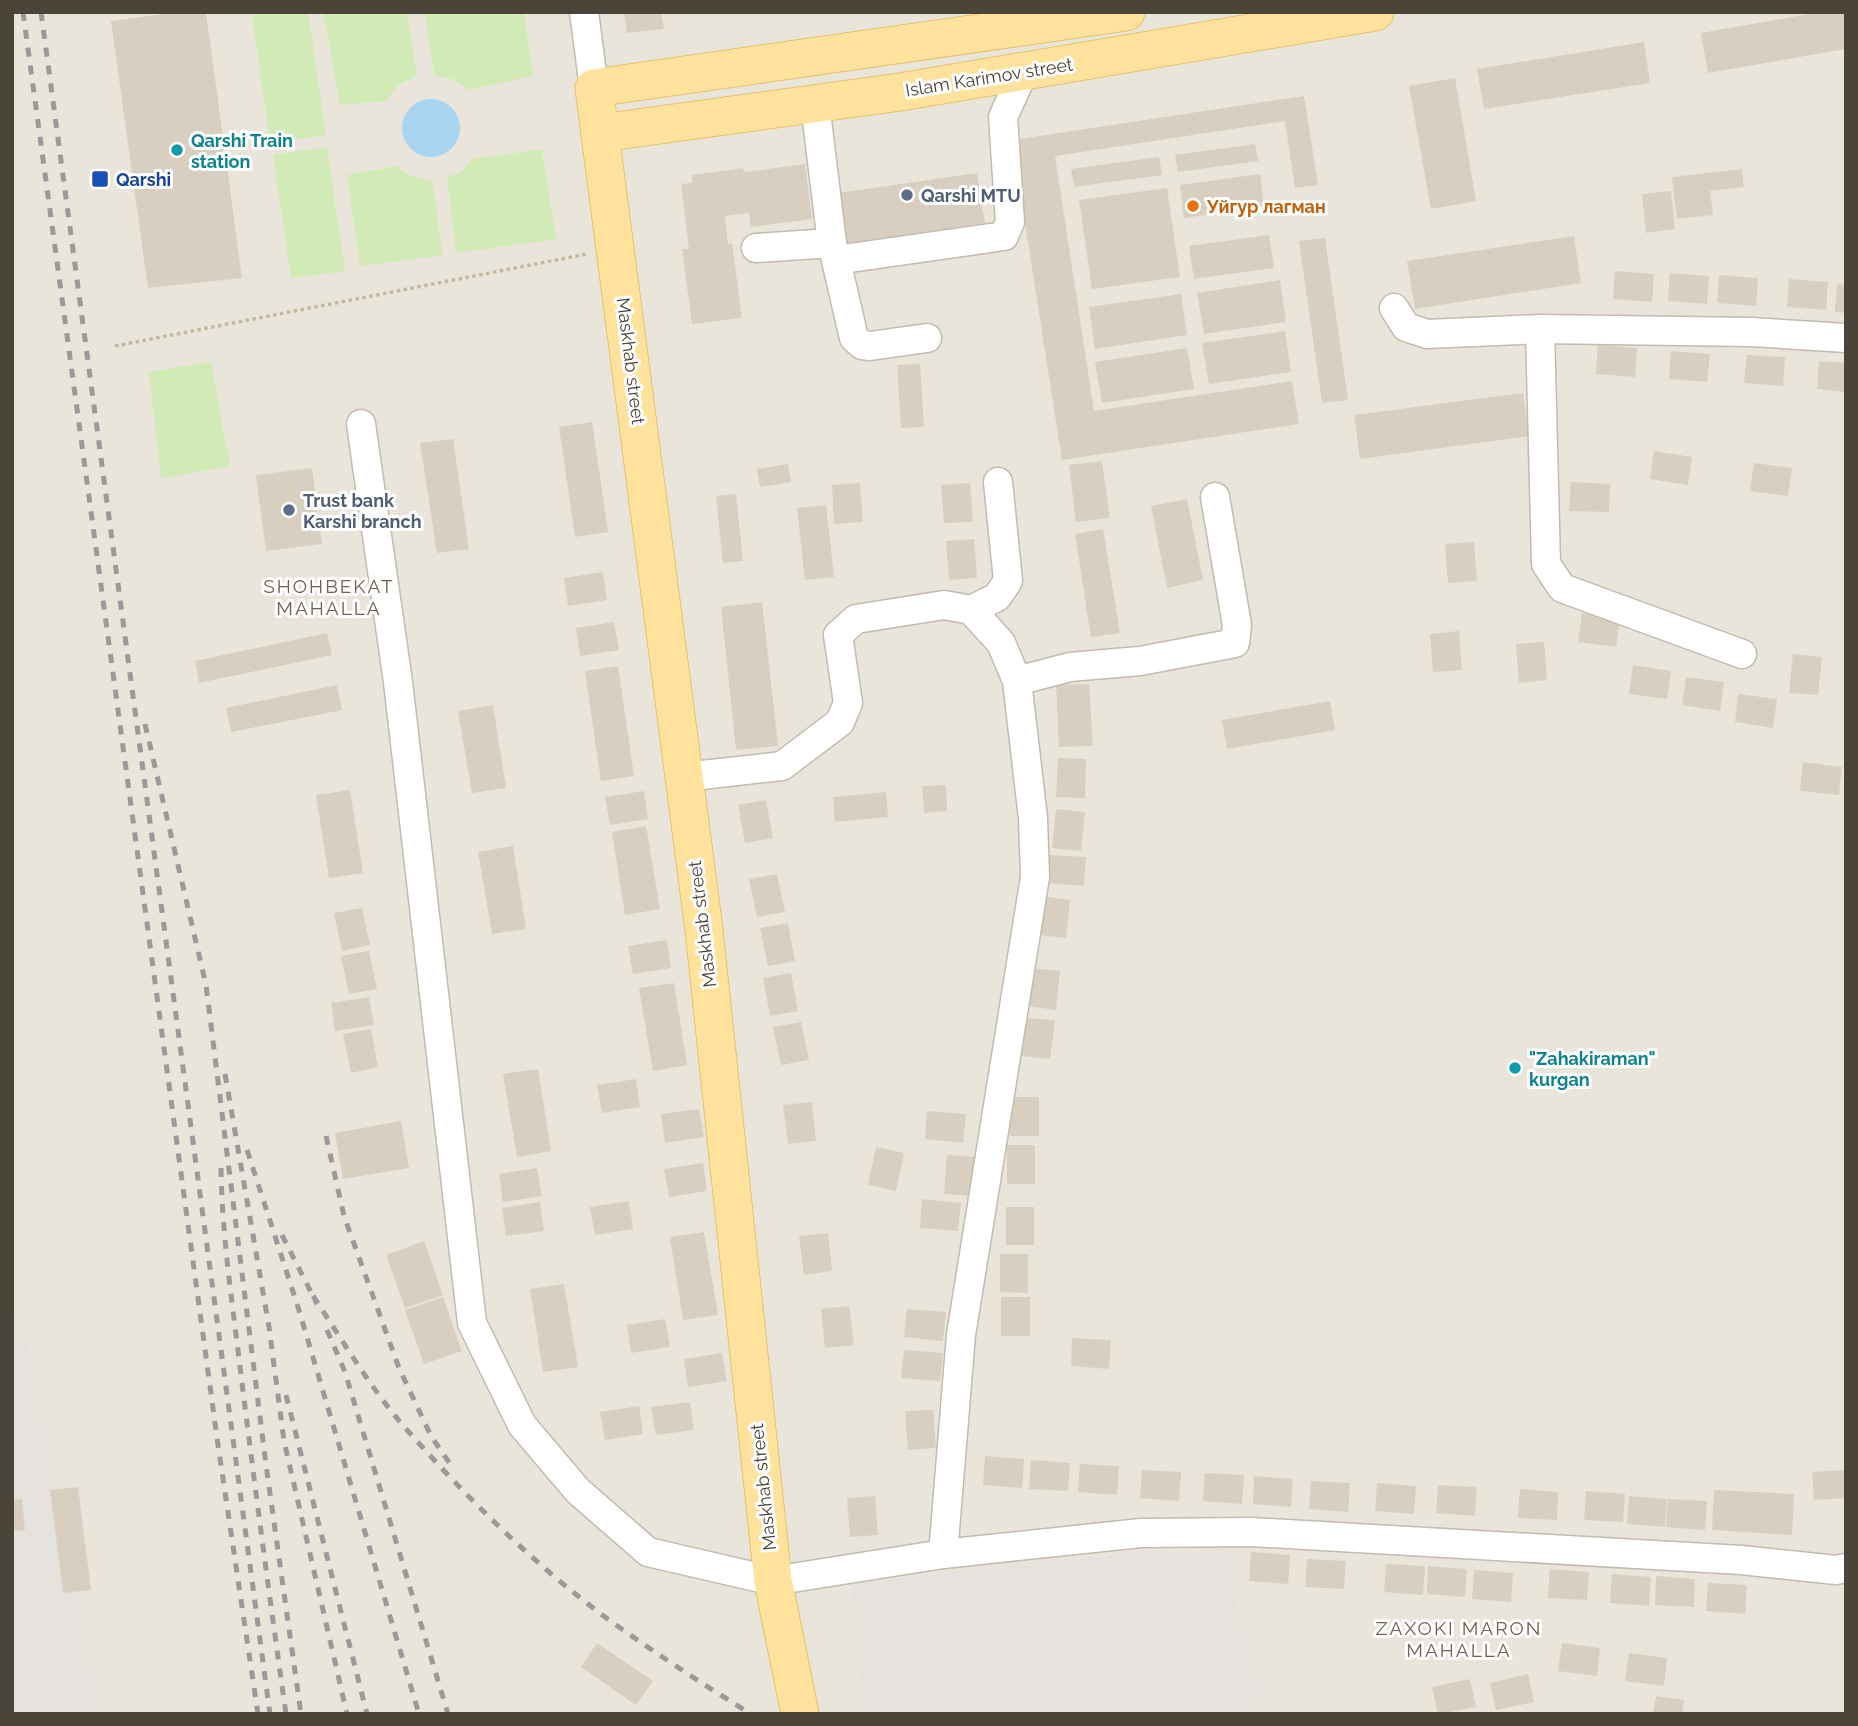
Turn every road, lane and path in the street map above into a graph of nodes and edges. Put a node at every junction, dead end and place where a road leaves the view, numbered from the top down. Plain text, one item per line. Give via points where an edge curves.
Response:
1 (584, 12) edge
2 (1126, 12) edge
3 (1375, 12) edge
4 (1077, 16) edge
5 (1024, 71) junction
6 (594, 88) junction
7 (815, 104) junction
8 (601, 133) junction
9 (756, 247) dead end
10 (616, 248) junction
11 (834, 252) junction
12 (1394, 308) dead end
13 (1540, 329) junction
14 (927, 338) dead end
15 (1846, 338) edge
16 (115, 346) dead end
17 (361, 424) dead end
18 (998, 482) dead end
19 (1215, 497) dead end
20 (971, 610) junction
21 (1742, 654) dead end
22 (1017, 681) junction
23 (684, 777) junction
24 (943, 1554) junction
25 (1846, 1568) edge
26 (773, 1581) junction
27 (800, 1714) edge

1 - 6 street
2 - 4 main road
3 - 5 main road, Islam Karimov street
4 - 6 main road
5 - 7 main road, Islam Karimov street
5 - 11 street via 1003,117 1010,222 1004,236
6 - 8 main road, Maskhab street
7 - 8 main road, Islam Karimov street
7 - 11 street
8 - 10 main road, Maskhab street
9 - 11 street
10 - 16 path
10 - 23 main road, Maskhab street
11 - 14 street via 853,338 870,346
12 - 13 street via 1406,327 1427,334
13 - 15 street
13 - 21 street via 1546,564 1562,588
17 - 26 street via 398,682 472,1324 522,1425 578,1492 628,1535 648,1552
18 - 20 street via 1008,581 997,597
19 - 22 street via 1237,625 1235,643 1140,661 1070,667
20 - 22 street via 1000,643
20 - 23 street via 944,605 856,619 838,635 848,703 841,722 782,766
22 - 24 street via 1035,877 961,1335
23 - 26 main road, Maskhab street
24 - 25 street via 1141,1532 1251,1531
24 - 26 street
26 - 27 main road, Maskhab street

